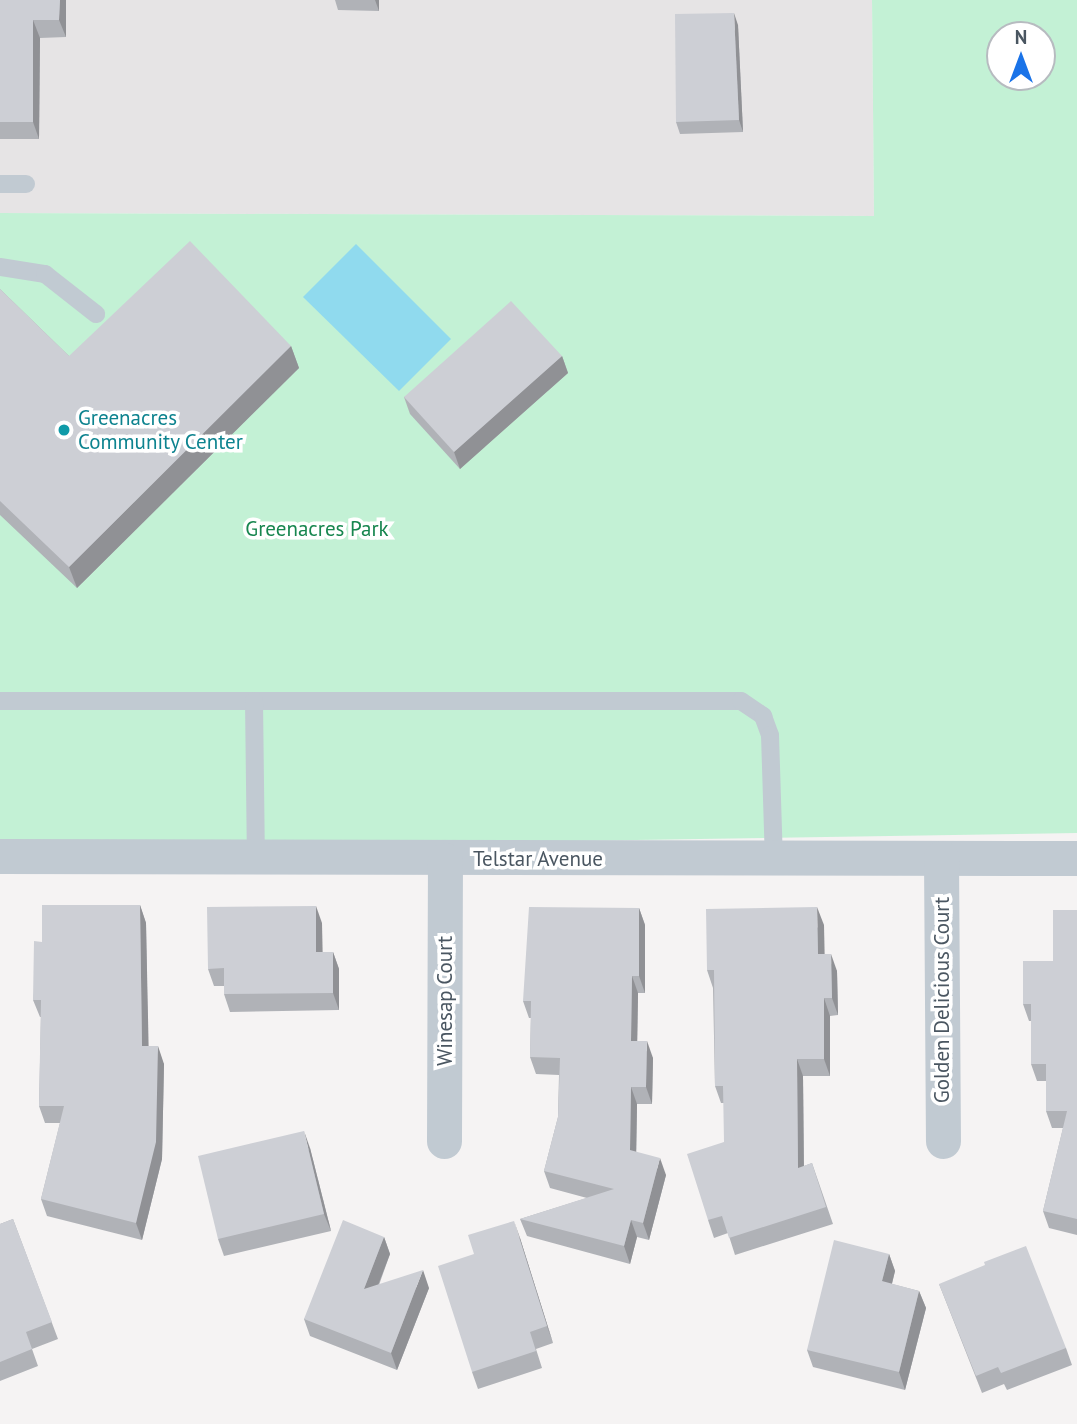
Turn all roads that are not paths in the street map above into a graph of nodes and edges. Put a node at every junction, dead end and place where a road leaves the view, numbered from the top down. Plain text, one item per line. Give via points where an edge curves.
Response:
1 (0, 184) edge
2 (26, 184) dead end
3 (0, 267) edge
4 (96, 314) dead end
5 (0, 701) edge
6 (254, 701) junction
7 (0, 856) edge
8 (256, 858) junction
9 (941, 858) junction
10 (1077, 858) edge
11 (774, 859) junction
12 (445, 860) junction
13 (444, 1142) dead end
14 (943, 1142) dead end

1 - 2 lane
3 - 4 lane via 45,275
5 - 6 lane
6 - 8 lane
6 - 11 lane via 741,701 764,716 770,735
7 - 8 street, Telstar Avenue
8 - 12 street, Telstar Avenue
9 - 10 street, Telstar Avenue
9 - 11 street, Telstar Avenue
9 - 14 street, Golden Delicious Court
11 - 12 street, Telstar Avenue
12 - 13 street, Winesap Court

